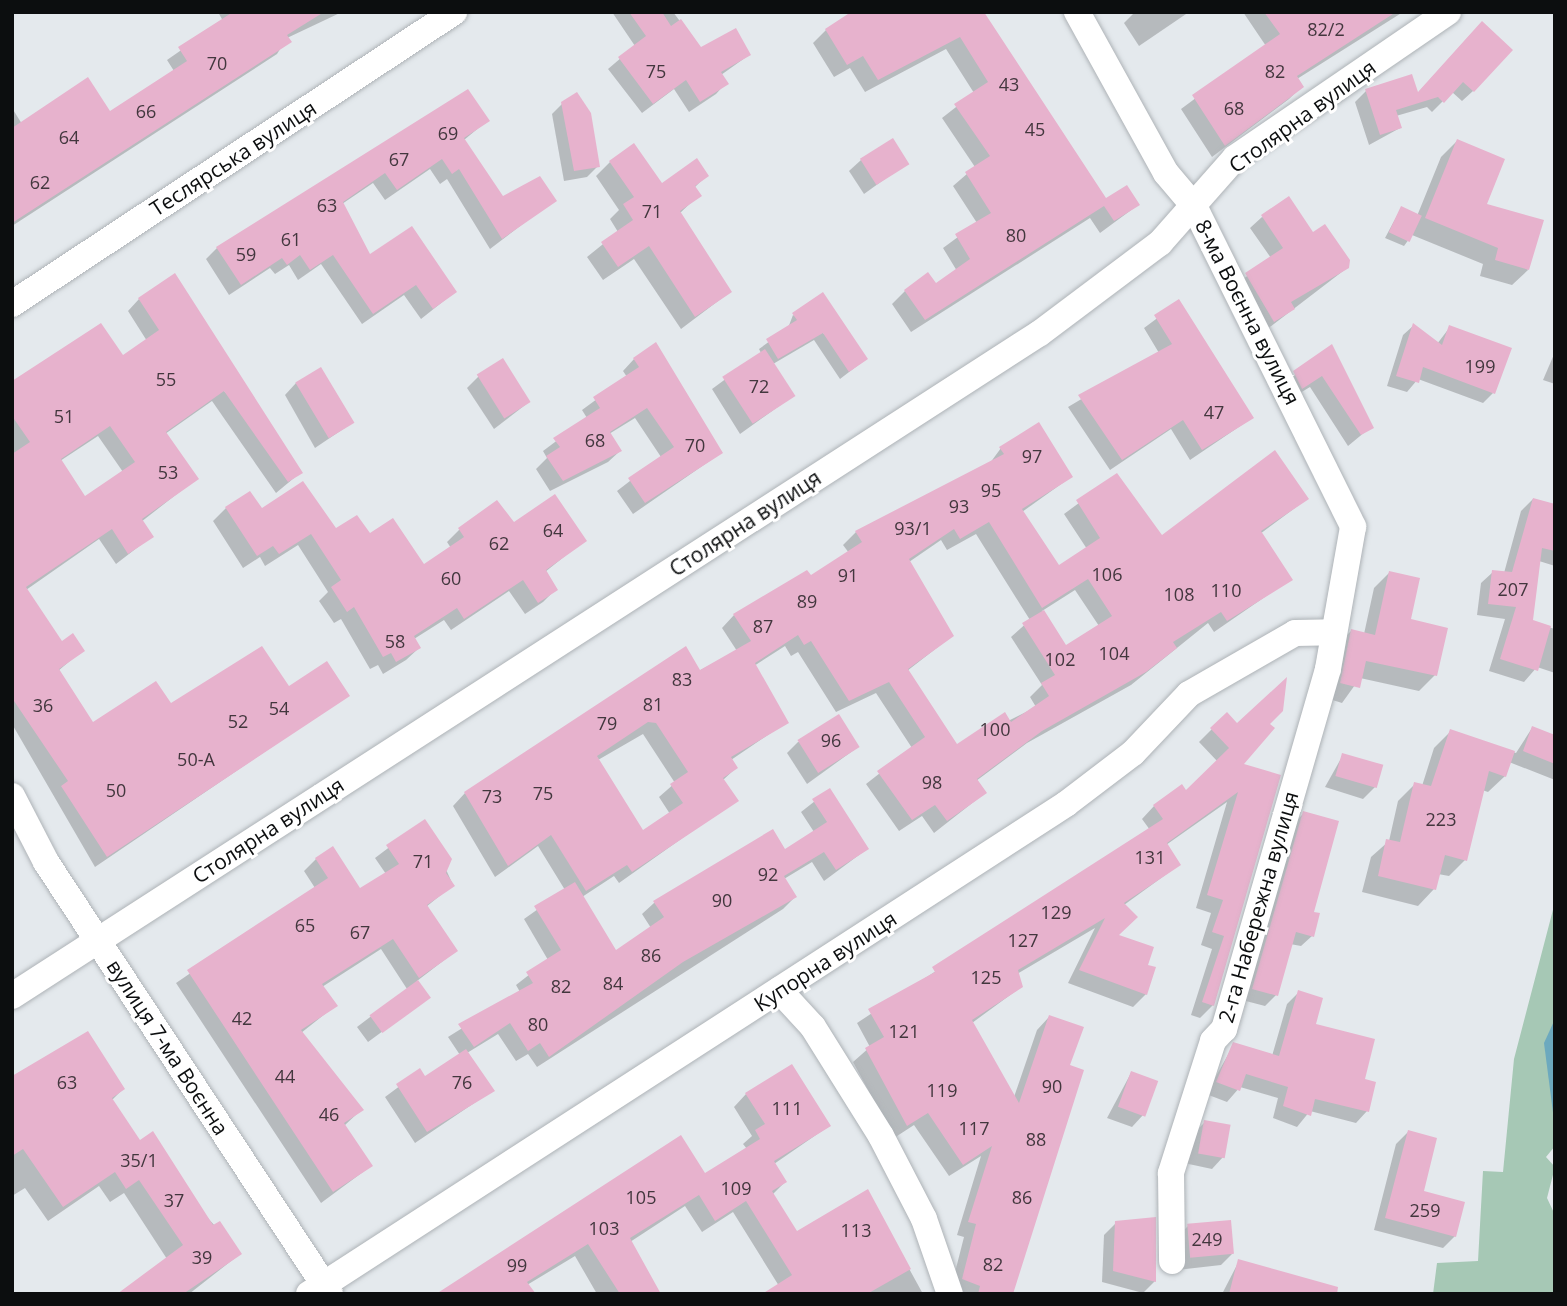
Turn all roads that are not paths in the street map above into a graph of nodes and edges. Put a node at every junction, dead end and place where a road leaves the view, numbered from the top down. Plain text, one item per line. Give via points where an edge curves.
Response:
1 (454, 12) edge
2 (1077, 12) edge
3 (1448, 12) edge
4 (1194, 206) junction
5 (12, 304) edge
6 (1334, 632) junction
7 (12, 796) edge
8 (98, 939) junction
9 (779, 990) junction
10 (12, 996) edge
11 (1172, 1261) dead end
12 (321, 1291) edge
13 (950, 1294) edge

1 - 5 street, Теслярська вулиця
2 - 4 street, 8-ма Воєнна вулиця via 1166,173
3 - 4 street, Столярна вулиця via 1235,158
4 - 6 street, 8-ма Воєнна вулиця via 1353,527
4 - 8 street, Столярна вулиця via 1160,243 1040,333
6 - 9 street, Купорна вулиця via 1295,633 1189,694 1133,753 1066,804
6 - 11 street, 2-га Набережна вулиця via 1224,1029 1213,1041 1171,1172
7 - 8 street, вулиця 7-ма Воєнна
8 - 10 street, Столярна вулиця
8 - 12 street, вулиця 7-ма Воєнна
9 - 12 street, Купорна вулиця
9 - 13 street via 813,1027 881,1136 925,1219

